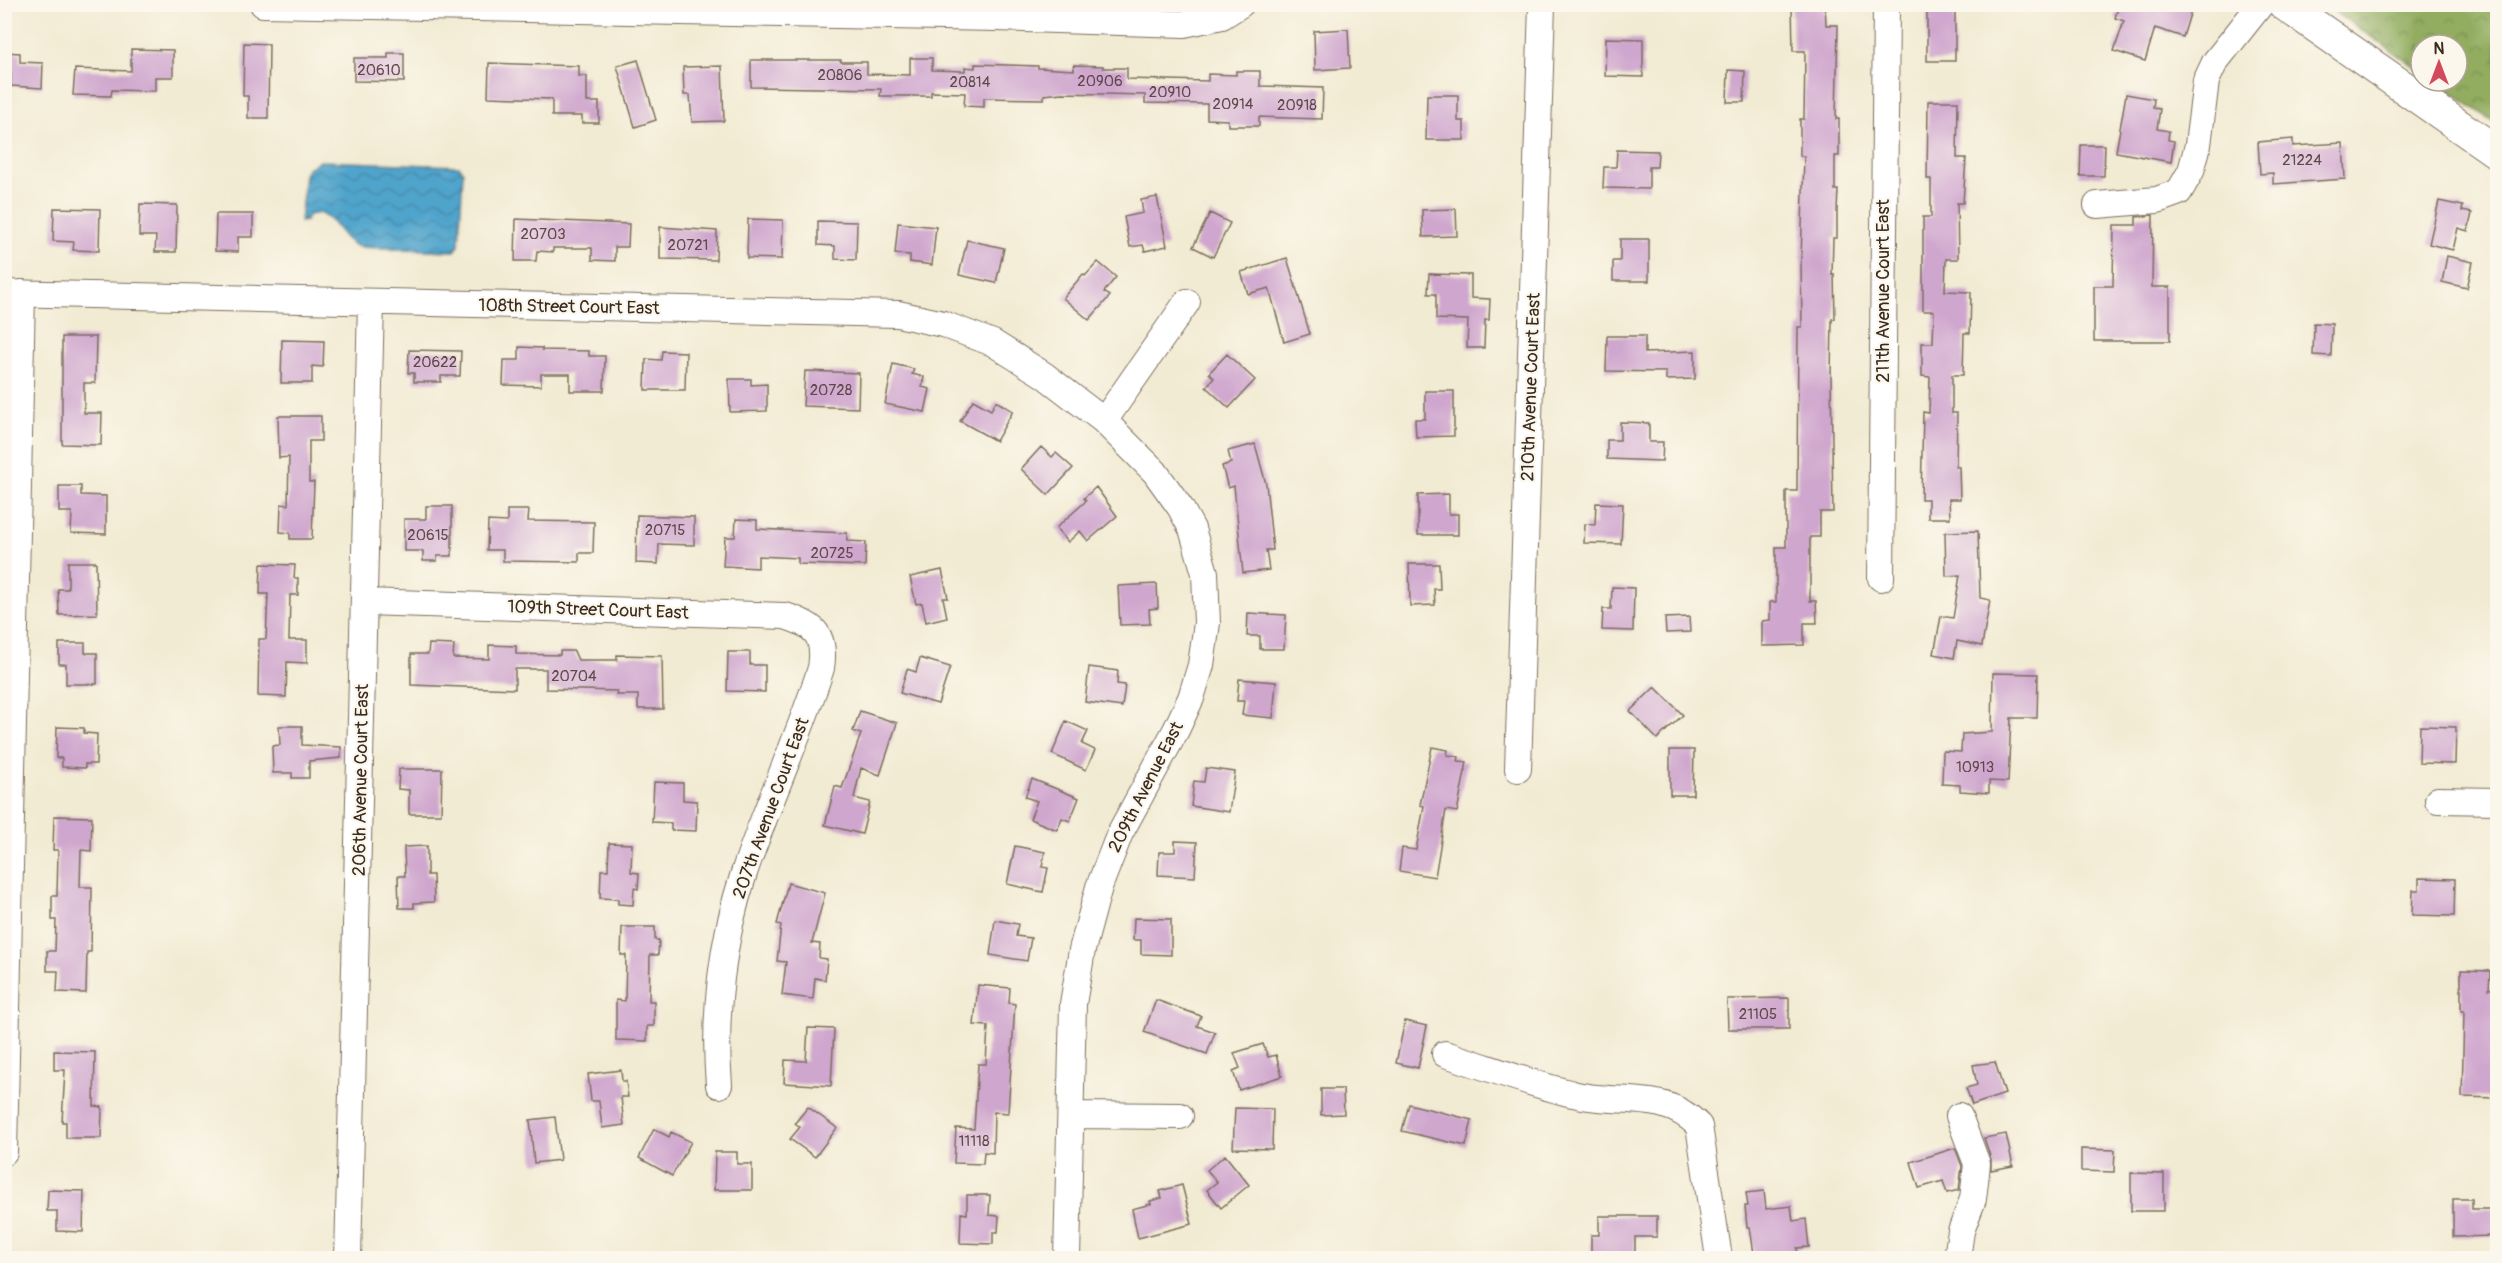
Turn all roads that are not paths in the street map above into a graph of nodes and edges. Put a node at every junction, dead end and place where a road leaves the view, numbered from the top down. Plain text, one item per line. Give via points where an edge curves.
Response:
1 (263, 4) edge
2 (1241, 4) edge
3 (1542, 4) edge
4 (1886, 4) edge
5 (2261, 4) edge
6 (2284, 4) edge
7 (514, 7) edge
8 (997, 11) edge
9 (2498, 153) edge
10 (2097, 205) dead end
11 (13, 293) edge
12 (371, 302) junction
13 (1187, 302) dead end
14 (1104, 421) junction
15 (1881, 578) dead end
16 (10, 600) edge
17 (365, 602) junction
18 (821, 640) joint
19 (1518, 769) dead end
20 (2438, 800) dead end
21 (2498, 801) edge
22 (1445, 1054) dead end
23 (719, 1085) dead end
24 (1071, 1115) junction
25 (1180, 1116) dead end
26 (1959, 1116) dead end
27 (4, 1152) edge
28 (348, 1258) edge
29 (1067, 1258) edge
30 (1719, 1258) edge
31 (1957, 1258) edge

1 - 7 street
2 - 8 street via 1222,16 1184,24
3 - 19 street, 210th Avenue Court East
4 - 15 street, 211th Avenue Court East
5 - 10 street via 2206,81 2193,163 2179,192 2157,200
6 - 9 main road
7 - 8 street
11 - 12 street, 108th Street Court East
11 - 16 street
12 - 14 street, 108th Street Court East via 898,314 943,324 1001,348
12 - 17 street, 206th Avenue Court East
13 - 14 street
14 - 24 street, 209th Avenue East via 1155,472 1192,529 1205,573 1207,623 1191,698 1120,833 1082,950 1073,1004
16 - 27 street
17 - 18 street, 109th Street Court East via 784,616 810,625
17 - 28 street, 206th Avenue Court East
18 - 23 street, 207th Avenue Court East via 821,668 744,874 728,939 721,971 716,1053
20 - 21 street
22 - 30 street via 1575,1095 1671,1105 1688,1114 1699,1126
24 - 25 street
24 - 29 street, 209th Avenue East
26 - 31 street via 1977,1164 1973,1199 1961,1231

